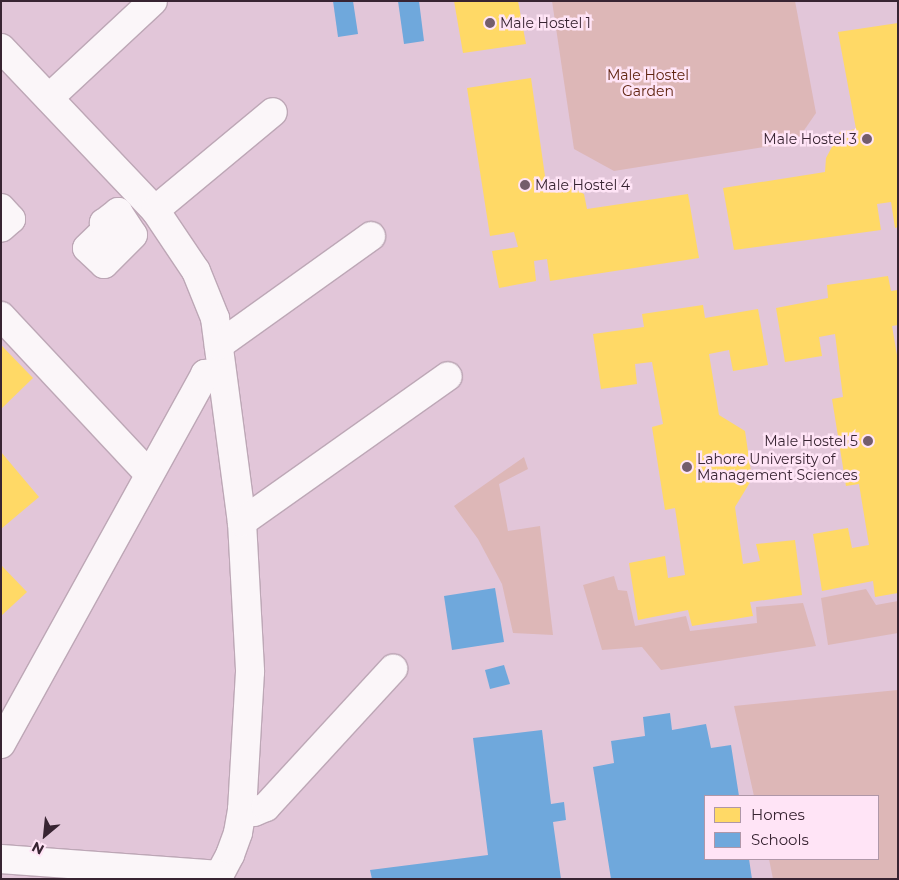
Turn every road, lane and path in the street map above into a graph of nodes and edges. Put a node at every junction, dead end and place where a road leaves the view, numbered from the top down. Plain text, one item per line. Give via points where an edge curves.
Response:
1 (153, 1) edge
2 (1, 48) edge
3 (49, 98) junction
4 (274, 112) dead end
5 (1, 208) edge
6 (155, 210) junction
7 (1, 228) edge
8 (371, 236) dead end
9 (1, 316) edge
10 (219, 345) junction
11 (221, 375) junction
12 (448, 376) dead end
13 (149, 474) junction
14 (242, 522) junction
15 (393, 669) dead end
16 (1, 744) edge
17 (242, 810) junction
18 (1, 859) edge
19 (218, 877) edge

1 - 3 street
2 - 3 street
3 - 6 street
4 - 6 street
5 - 7 street via 11,219
6 - 10 street via 196,270 215,318
8 - 10 street
9 - 13 street
10 - 11 street
11 - 13 street via 205,374
11 - 14 street
12 - 14 street
13 - 16 street
14 - 17 street via 250,672
15 - 17 street via 266,807 254,812
17 - 19 street via 233,847
18 - 19 street

